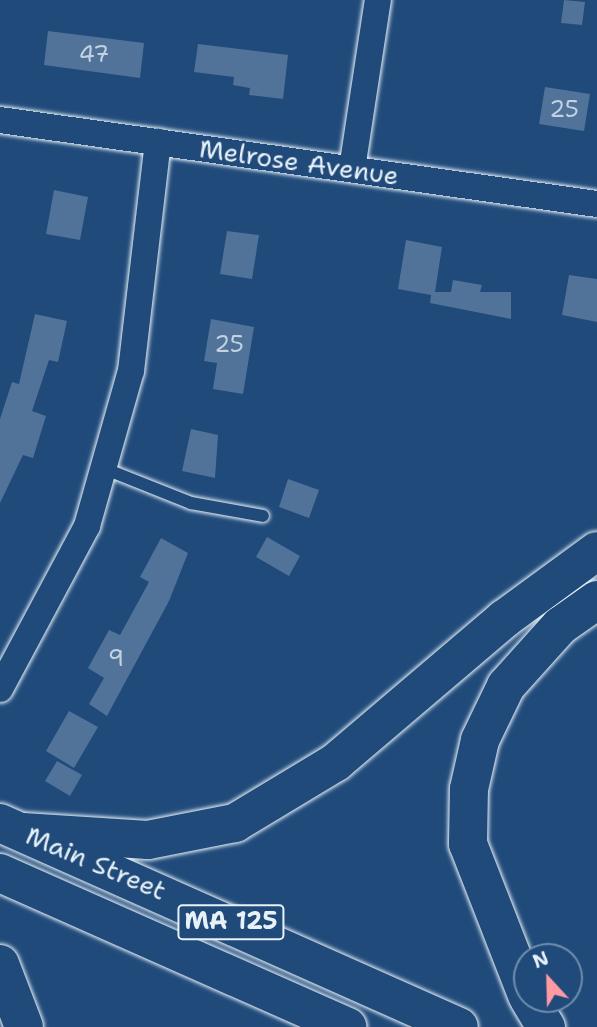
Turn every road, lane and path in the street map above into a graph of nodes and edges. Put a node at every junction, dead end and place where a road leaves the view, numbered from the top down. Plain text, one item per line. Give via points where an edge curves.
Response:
1 (378, 0) edge
2 (0, 120) edge
3 (158, 142) junction
4 (352, 169) junction
5 (597, 204) edge
6 (103, 468) junction
7 (263, 516) dead end
8 (597, 551) edge
9 (597, 600) edge
10 (0, 689) edge
11 (12, 827) edge
12 (0, 873) edge
13 (513, 959) edge
14 (0, 964) edge
15 (24, 1027) edge
16 (347, 1027) edge
17 (459, 1027) edge

1 - 4 street
2 - 3 street, Melrose Avenue
3 - 4 street, Melrose Avenue
3 - 6 street via 131,371
4 - 5 street, Melrose Avenue
6 - 7 lane via 191,503
6 - 10 street via 87,526
8 - 11 highway via 504,619 335,762 235,823 148,840
9 - 13 highway via 560,626 506,686 480,740 469,789 468,844
11 - 17 highway, Main Street / MA 125
12 - 16 highway, Main Street / MA 125
14 - 15 highway

